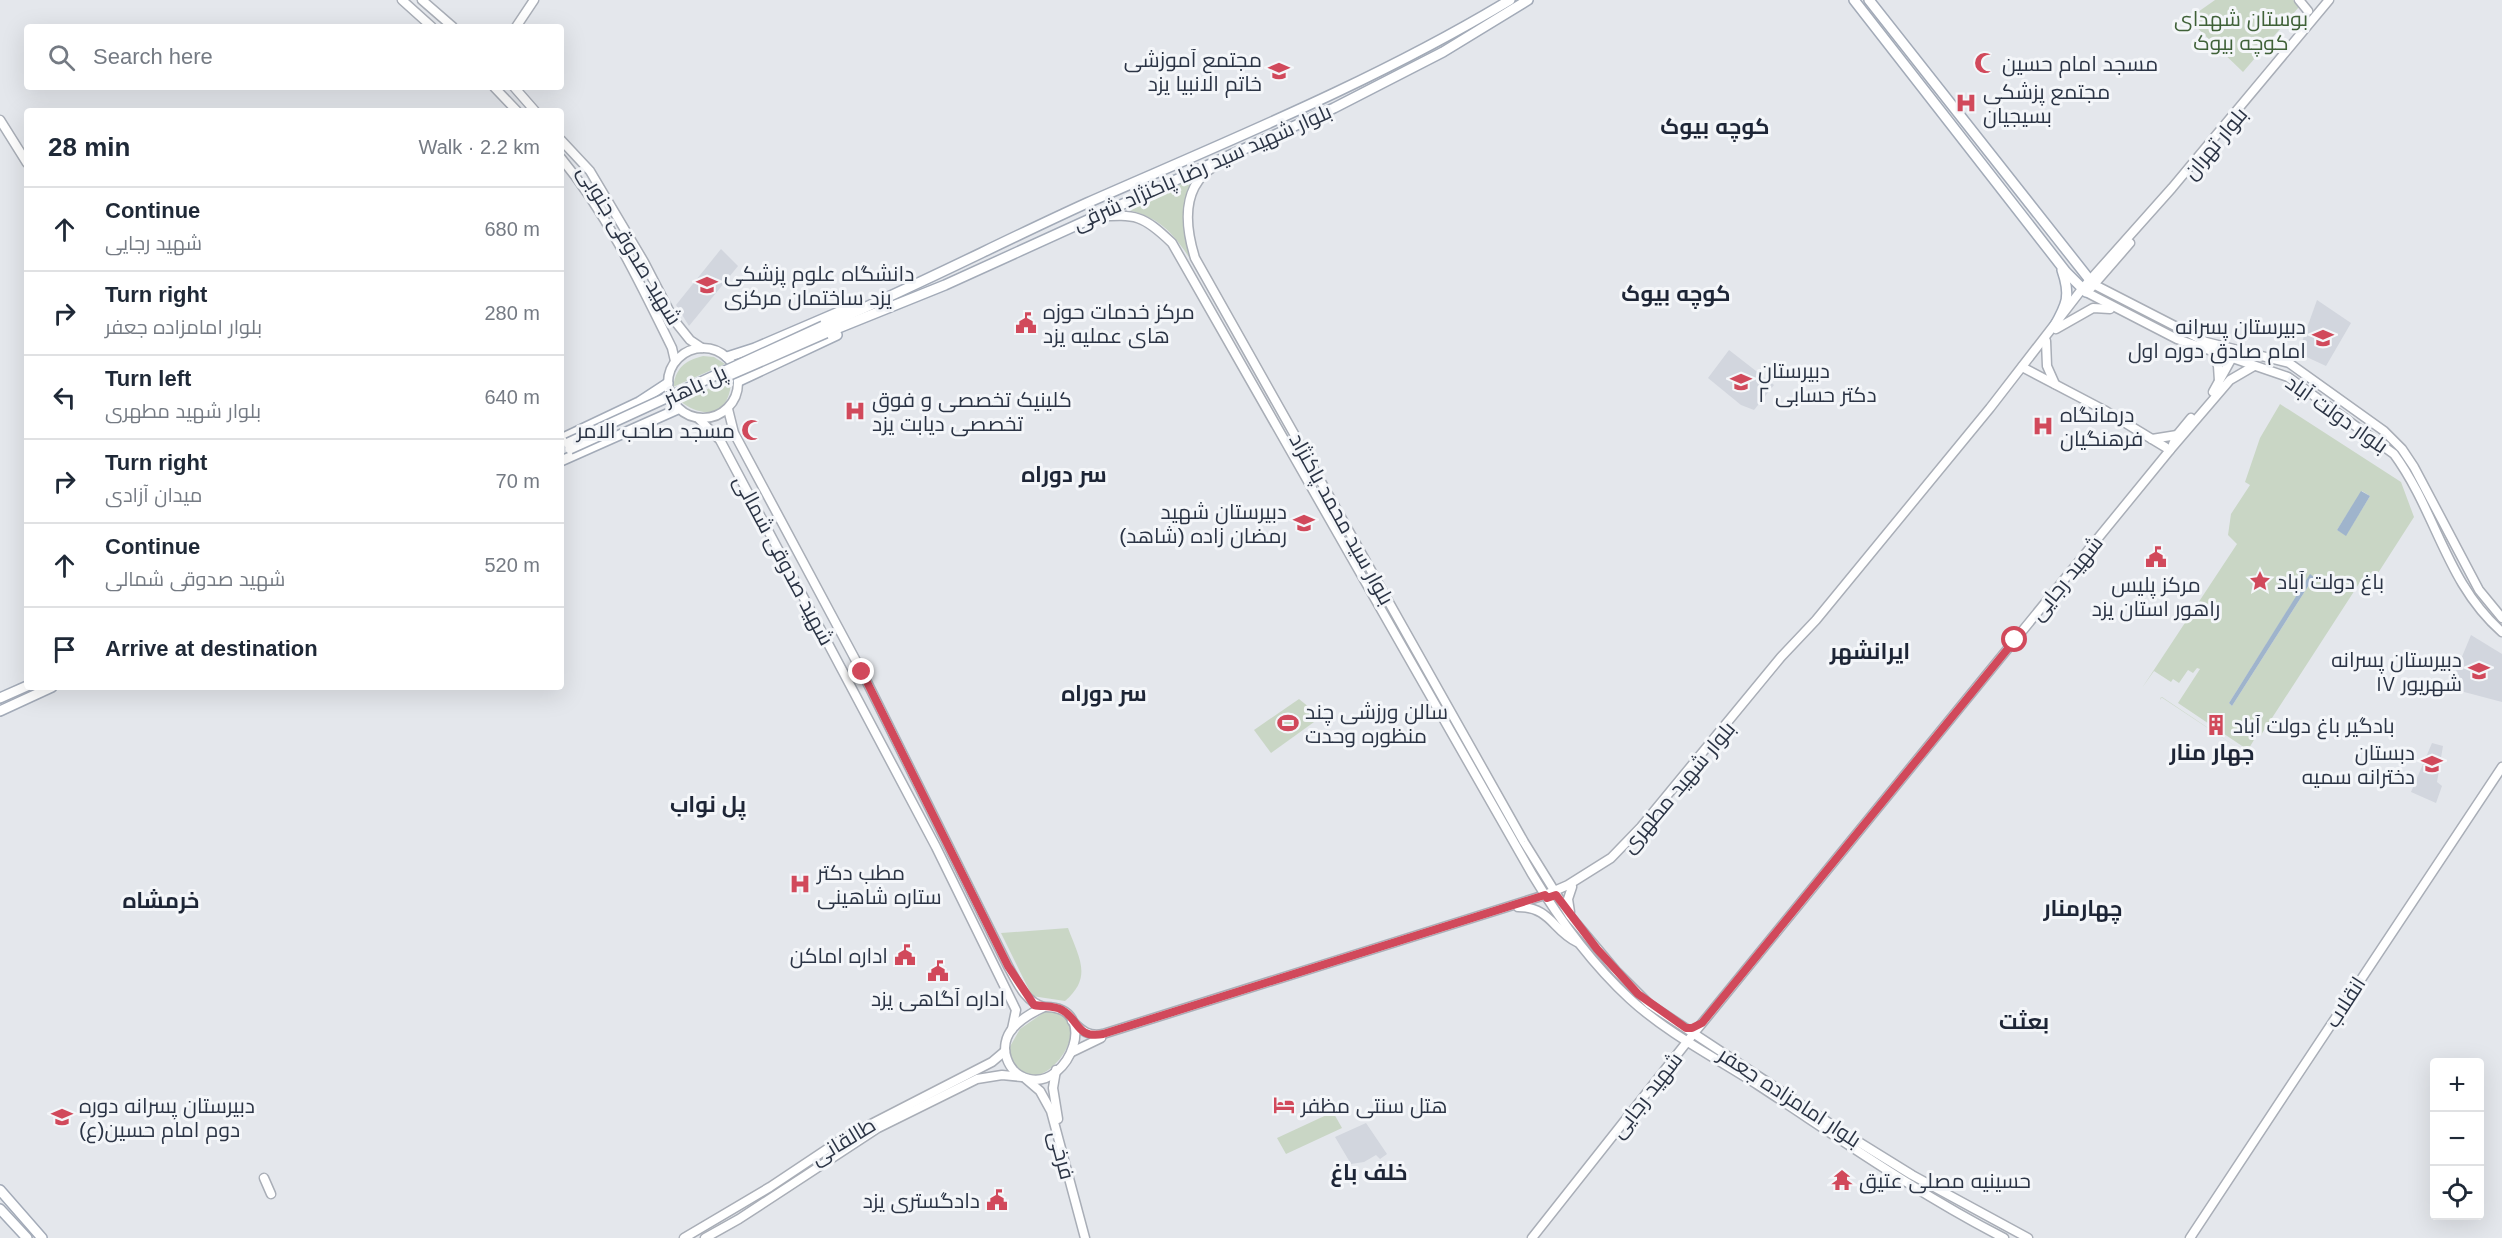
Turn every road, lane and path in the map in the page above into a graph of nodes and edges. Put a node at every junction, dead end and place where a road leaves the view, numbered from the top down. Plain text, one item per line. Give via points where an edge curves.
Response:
1 (402, 0) edge
2 (422, 0) edge
3 (527, 0) edge
4 (534, 0) edge
5 (1510, 0) edge
6 (1528, 0) edge
7 (1854, 0) edge
8 (1869, 0) edge
9 (2299, 0) edge
10 (2329, 0) edge
11 (2335, 0) edge
12 (2308, 10) dead end
13 (429, 24) edge
14 (450, 24) edge
15 (511, 24) edge
16 (518, 24) edge
17 (1901, 40) junction
18 (1891, 48) junction
19 (497, 90) edge
20 (517, 90) edge
21 (514, 108) edge
22 (532, 108) edge
23 (0, 120) edge
24 (564, 143) edge
25 (1238, 151) junction
26 (24, 157) edge
27 (564, 162) edge
28 (1998, 163) junction
29 (1988, 171) junction
30 (1090, 217) junction
31 (2060, 265) junction
32 (2091, 282) junction
33 (1209, 285) junction
34 (1200, 290) junction
35 (2084, 291) junction
36 (871, 310) junction
37 (2122, 312) junction
38 (674, 320) junction
39 (661, 327) junction
40 (2055, 328) junction
41 (2046, 341) junction
42 (702, 348) junction
43 (755, 348) junction
44 (2236, 349) junction
45 (2213, 353) junction
46 (727, 357) junction
47 (2231, 358) junction
48 (675, 361) junction
49 (2254, 366) junction
50 (2022, 367) junction
51 (763, 369) junction
52 (739, 381) junction
53 (668, 383) junction
54 (2055, 384) junction
55 (2219, 384) junction
56 (651, 394) junction
57 (678, 409) junction
58 (728, 409) junction
59 (660, 415) junction
60 (699, 419) junction
61 (734, 433) junction
62 (2177, 435) junction
63 (2152, 439) junction
64 (720, 440) junction
65 (564, 446) edge
66 (2170, 450) junction
67 (564, 460) edge
68 (2494, 609) junction
69 (2502, 618) edge
70 (2487, 619) junction
71 (2502, 632) edge
72 (24, 687) edge
73 (46, 690) edge
74 (0, 698) edge
75 (0, 711) edge
76 (2502, 767) edge
77 (1490, 781) junction
78 (1482, 787) junction
79 (1532, 874) junction
80 (1547, 880) junction
81 (1570, 886) junction
82 (1551, 895) junction
83 (1519, 905) junction
84 (1570, 916) junction
85 (1580, 943) junction
86 (1029, 999) junction
87 (1044, 1007) junction
88 (1016, 1010) junction
89 (1072, 1021) junction
90 (1702, 1023) junction
91 (1686, 1028) junction
92 (1011, 1029) junction
93 (1673, 1031) junction
94 (1694, 1033) junction
95 (1688, 1041) junction
96 (1707, 1047) junction
97 (1005, 1051) junction
98 (1072, 1052) junction
99 (1679, 1053) junction
100 (992, 1062) junction
101 (1056, 1070) junction
102 (998, 1075) junction
103 (1024, 1078) junction
104 (1864, 1150) junction
105 (264, 1178) dead end
106 (0, 1190) edge
107 (271, 1194) dead end
108 (0, 1209) edge
109 (27, 1238) edge
110 (42, 1238) edge
111 (684, 1238) edge
112 (705, 1238) edge
113 (1085, 1238) edge
114 (1090, 1238) edge
115 (1532, 1238) edge
116 (2004, 1238) edge
117 (2028, 1238) edge
118 (2190, 1238) edge

1 - 13 main road
2 - 14 main road
3 - 15 main road
4 - 16 main road
5 - 36 main road, بلوار شهید سید رضا پاکنژاد شرقی via 1359,81 992,246
6 - 25 main road, بلوار شهید سید رضا پاکنژاد شرقی via 1433,57
7 - 18 main road
8 - 17 main road
9 - 12 main road
10 - 32 main road, بلوار تهران
11 - 32 main road, بلوار تهران
17 - 18 main road
17 - 28 main road
18 - 29 main road
19 - 21 main road
20 - 22 main road
23 - 26 main road
24 - 38 main road, شهید صدوقی جنوبی via 590,171
25 - 30 main road, بلوار شهید سید رضا پاکنژاد شرقی
25 - 33 main road, بلوار سید محمد پاکنژاد via 1206,171 1187,213 1195,258
27 - 39 main road, شهید صدوقی جنوبی via 628,259
28 - 29 main road
28 - 32 main road
29 - 31 main road
30 - 34 main road, بلوار سید محمد پاکنژاد via 1126,214 1145,219 1172,243
30 - 36 main road, بلوار شهید سید رضا پاکنژاد شرقی via 945,285
31 - 35 main road
31 - 40 main road via 2068,298
32 - 35 main road, بلوار شهید مطهری
32 - 44 main road, بلوار دولت آباد via 2206,342
33 - 34 main road
33 - 77 main road, بلوار سید محمد پاکنژاد
34 - 78 main road, بلوار سید محمد پاکنژاد
35 - 37 main road, بلوار دولت آباد
35 - 40 main road, بلوار شهید مطهری
36 - 43 main road via 846,309
36 - 51 main road via 855,327
36 - 65 main road, پل باهنر, bridge
37 - 40 main road via 2093,308
37 - 45 main road, بلوار دولت آباد
38 - 39 main road
38 - 42 main road, شهید صدوقی جنوبی
39 - 48 main road, شهید صدوقی جنوبی
40 - 41 main road, بلوار شهید مطهری
40 - 50 main road, بلوار شهید مطهری
41 - 50 main road, بلوار شهید مطهری
41 - 54 main road via 2047,366
42 - 46 main road
42 - 48 main road via 687,351
43 - 46 main road
43 - 51 main road
44 - 47 main road, شهید رجایی
44 - 68 main road, بلوار دولت آباد via 2289,363 2384,431 2402,449 2479,590
45 - 47 main road, بلوار دولت آباد
45 - 55 main road
46 - 52 main road
47 - 49 main road, بلوار دولت آباد
47 - 55 main road, شهید رجایی
48 - 53 main road
49 - 66 main road, شهید رجایی via 2230,380
49 - 70 main road, بلوار دولت آباد via 2288,377 2394,454 2423,501 2467,594
50 - 54 main road
50 - 81 main road, بلوار شهید مطهری via 1825,610 1781,657 1628,842
51 - 52 main road
52 - 58 main road via 737,395
53 - 56 main road
53 - 57 main road via 670,397
54 - 63 main road
55 - 62 main road, شهید رجایی
56 - 59 main road
56 - 65 main road
57 - 59 main road
57 - 60 main road
58 - 60 main road
58 - 61 main road, شهید صدوقی شمالی
59 - 67 main road
60 - 64 main road, شهید صدوقی شمالی
61 - 64 main road via 727,431
61 - 86 main road, شهید صدوقی شمالی via 872,692 1008,966
62 - 63 main road
62 - 66 main road, شهید رجایی
63 - 66 main road
64 - 88 main road, شهید صدوقی شمالی via 936,847
66 - 90 main road, شهید رجایی
68 - 69 main road, بلوار دولت آباد
68 - 70 main road via 2493,618
70 - 71 main road, بلوار دولت آباد
72 - 74 main road
73 - 75 main road
76 - 118 main road, انقلاب
77 - 78 main road
77 - 80 main road, بلوار سید محمد پاکنژاد
78 - 79 main road, بلوار سید محمد پاکنژاد
79 - 82 main road, بلوار سید محمد پاکنژاد
79 - 83 main road via 1533,891
80 - 81 main road
80 - 82 main road, بلوار سید محمد پاکنژاد
81 - 82 main road, بلوار شهید مطهری
81 - 84 main road
82 - 83 main road, بلوار شهید مطهری
82 - 84 main road, بلوار امامزاده جعفر
82 - 85 main road, بلوار امامزاده جعفر
83 - 85 main road via 1545,914 1569,938
83 - 89 main road, بلوار شهید مطهری via 1102,1034 1086,1034
83 - 98 main road, بلوار شهید مطهری via 1126,1029
84 - 91 main road, بلوار امامزاده جعفر via 1638,994
85 - 93 main road, بلوار امامزاده جعفر via 1631,1000
86 - 87 main road, شهید صدوقی شمالی
86 - 88 main road via 1027,1010
87 - 89 main road via 1060,1009
87 - 92 main road
88 - 92 main road
89 - 98 main road via 1076,1036
90 - 91 main road
90 - 94 main road, شهید رجایی
90 - 96 main road
91 - 94 main road, بلوار امامزاده جعفر
92 - 97 main road
93 - 95 main road, بلوار امامزاده جعفر
93 - 99 main road via 1679,1041
94 - 95 main road, شهید رجایی
94 - 96 main road, بلوار امامزاده جعفر
95 - 96 main road, بلوار امامزاده جعفر
95 - 99 main road, شهید رجایی
96 - 99 main road
96 - 104 main road, بلوار امامزاده جعفر
97 - 100 main road, طالقانی
97 - 103 main road via 1013,1072
98 - 101 main road
99 - 115 main road, شهید رجایی
100 - 102 main road via 1001,1065
100 - 111 main road, طالقانی via 842,1139
101 - 103 main road via 1041,1079
101 - 114 main road, فرخی via 1056,1109
102 - 103 main road, طالقانی
102 - 112 main road, طالقانی via 977,1079 878,1128
103 - 113 main road, فرخی via 1040,1091 1051,1111
104 - 116 main road, بلوار امامزاده جعفر via 1914,1187
104 - 117 main road, بلوار امامزاده جعفر
105 - 107 main road
106 - 110 main road
108 - 109 main road

